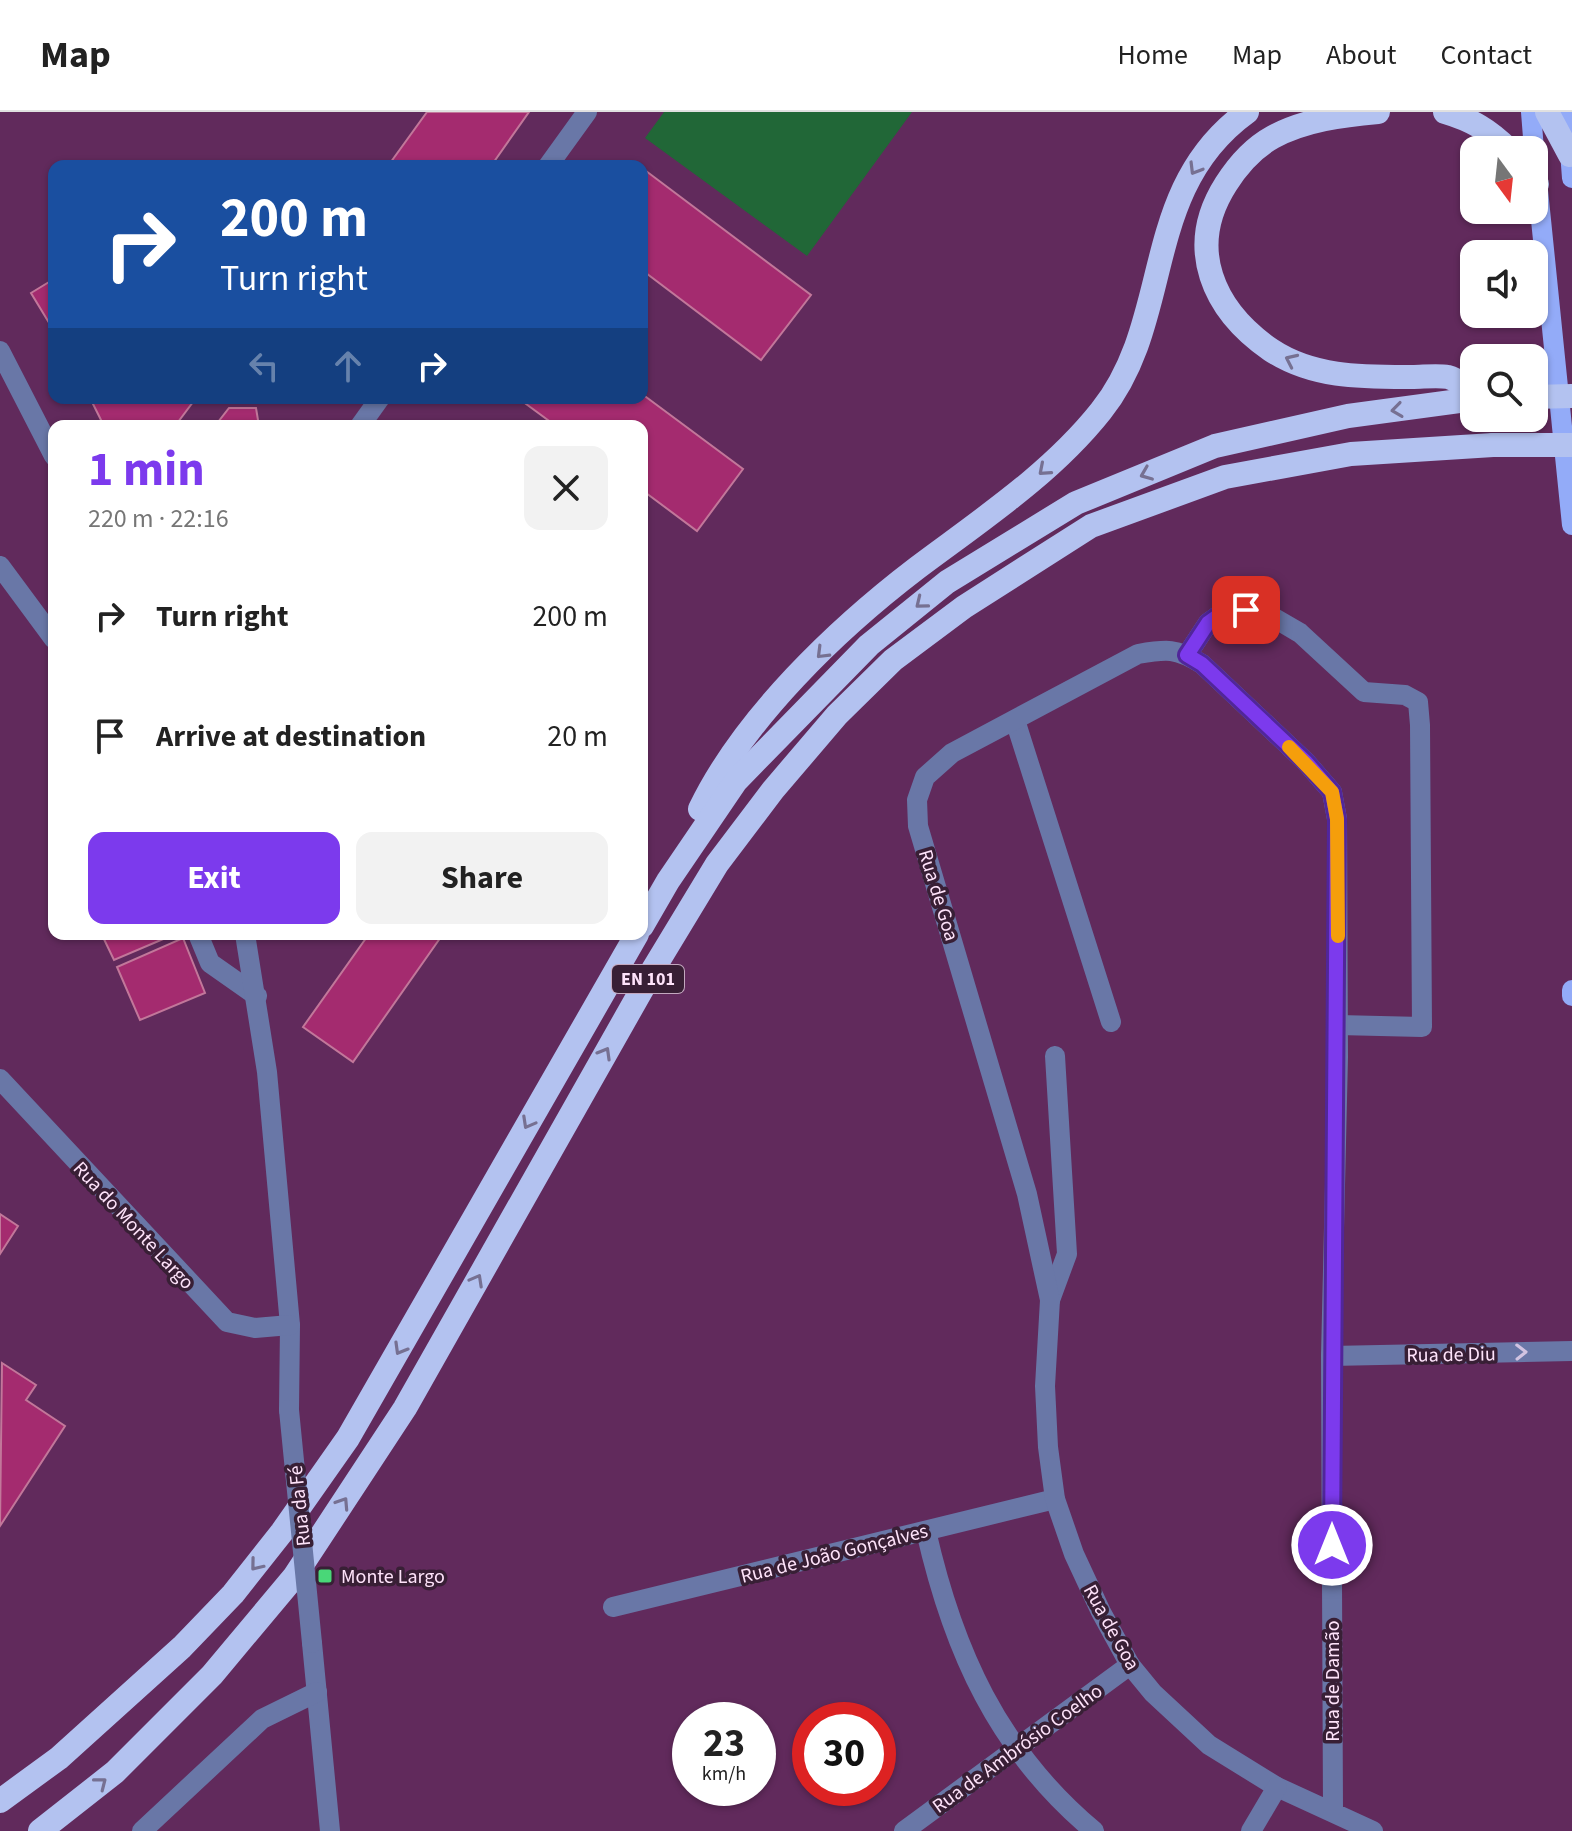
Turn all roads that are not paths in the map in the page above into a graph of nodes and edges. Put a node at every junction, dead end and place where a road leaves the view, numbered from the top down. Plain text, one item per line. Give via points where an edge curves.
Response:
1 (587, 112) edge
2 (1247, 112) edge
3 (1378, 112) edge
4 (1445, 112) edge
5 (1531, 112) edge
6 (1547, 112) edge
7 (1567, 112) edge
8 (1495, 136) edge
9 (1533, 136) edge
10 (552, 160) edge
11 (1571, 166) edge
12 (1540, 224) edge
13 (0, 351) edge
14 (1460, 383) edge
15 (1572, 396) edge
16 (1548, 397) edge
17 (1460, 401) edge
18 (48, 444) edge
19 (1572, 445) edge
20 (1572, 525) edge
21 (0, 566) edge
22 (48, 631) edge
23 (1187, 655) junction
24 (1015, 720) junction
25 (668, 881) junction
26 (648, 916) edge
27 (200, 940) edge
28 (246, 940) edge
29 (634, 940) edge
30 (257, 996) junction
31 (1111, 1022) dead end
32 (1338, 1025) junction
33 (1055, 1056) dead end
34 (0, 1079) edge
35 (1050, 1300) junction
36 (290, 1325) junction
37 (1572, 1351) edge
38 (1331, 1356) junction
39 (1055, 1499) junction
40 (926, 1531) junction
41 (613, 1607) dead end
42 (1130, 1665) junction
43 (317, 1692) junction
44 (1015, 1749) junction
45 (1277, 1787) junction
46 (0, 1801) edge
47 (1333, 1810) junction
48 (40, 1831) edge
49 (142, 1831) edge
50 (330, 1831) edge
51 (904, 1831) edge
52 (1094, 1831) edge
53 (1251, 1831) edge
54 (1373, 1831) edge

1 - 10 street
2 -> 25 highway via 1206,151 1184,187 1165,235 1133,358 1109,401 1032,480 881,596 765,712 702,804
14 -> 3 highway via 1451,377 1331,374 1294,362 1258,340 1231,314 1211,273 1206,252 1211,212 1249,154 1298,127
4 - 8 highway via 1475,121
5 - 9 main road
6 - 11 highway
7 - 11 main road
12 - 20 main road
13 - 18 street
15 - 16 highway, bridge
17 -> 25 highway via 1348,416 1215,446 1076,503 947,582 869,645 736,781
48 -> 19 highway, EN 101, bridge via 115,1772 202,1686 294,1577 405,1408 717,864 837,715 893,660 964,607 1091,526 1225,477 1351,454
21 - 22 street
23 - 24 street, Rua de Goa via 1168,648 1138,654
23 - 32 street, Rua de Damão via 1237,696 1332,792 1337,819
23 - 32 street via 1208,623 1229,608 1264,612 1300,633 1364,692 1405,695 1418,702 1422,1027
24 - 31 street
24 - 35 street, Rua de Goa via 952,753 925,777 917,800 918,826 1022,1178
25 - 26 highway
27 - 30 street via 210,963
28 - 30 street, Rua da Fé
29 -> 46 highway, EN 101 via 348,1438 282,1532 233,1594 172,1656 59,1758
30 - 36 street, Rua da Fé
32 - 38 street, Rua de Damão
33 - 35 street, Rua de Goa via 1067,1254
34 - 36 street, Rua do Monte Largo via 227,1322 255,1328
35 - 39 street, Rua de Goa via 1045,1386
36 - 43 street, Rua da Fé, bridge via 289,1410
38 -> 37 street, Rua de Diu
38 - 47 street, Rua de Damão
39 - 40 street, Rua de João Gonçalves
39 - 42 street, Rua de Goa via 1074,1554
40 - 41 street, Rua de João Gonçalves
40 - 44 street via 952,1626 986,1702
42 - 44 street, Rua de Ambrósio Coelho
42 - 45 street, Rua de Goa via 1209,1745
43 - 49 street via 262,1719
43 - 50 street, Rua da Fé
44 - 51 street, Rua de Ambrósio Coelho
44 - 52 street via 1067,1809
45 - 47 street, Rua de Goa
45 - 53 street
47 - 54 street, Rua de Goa

